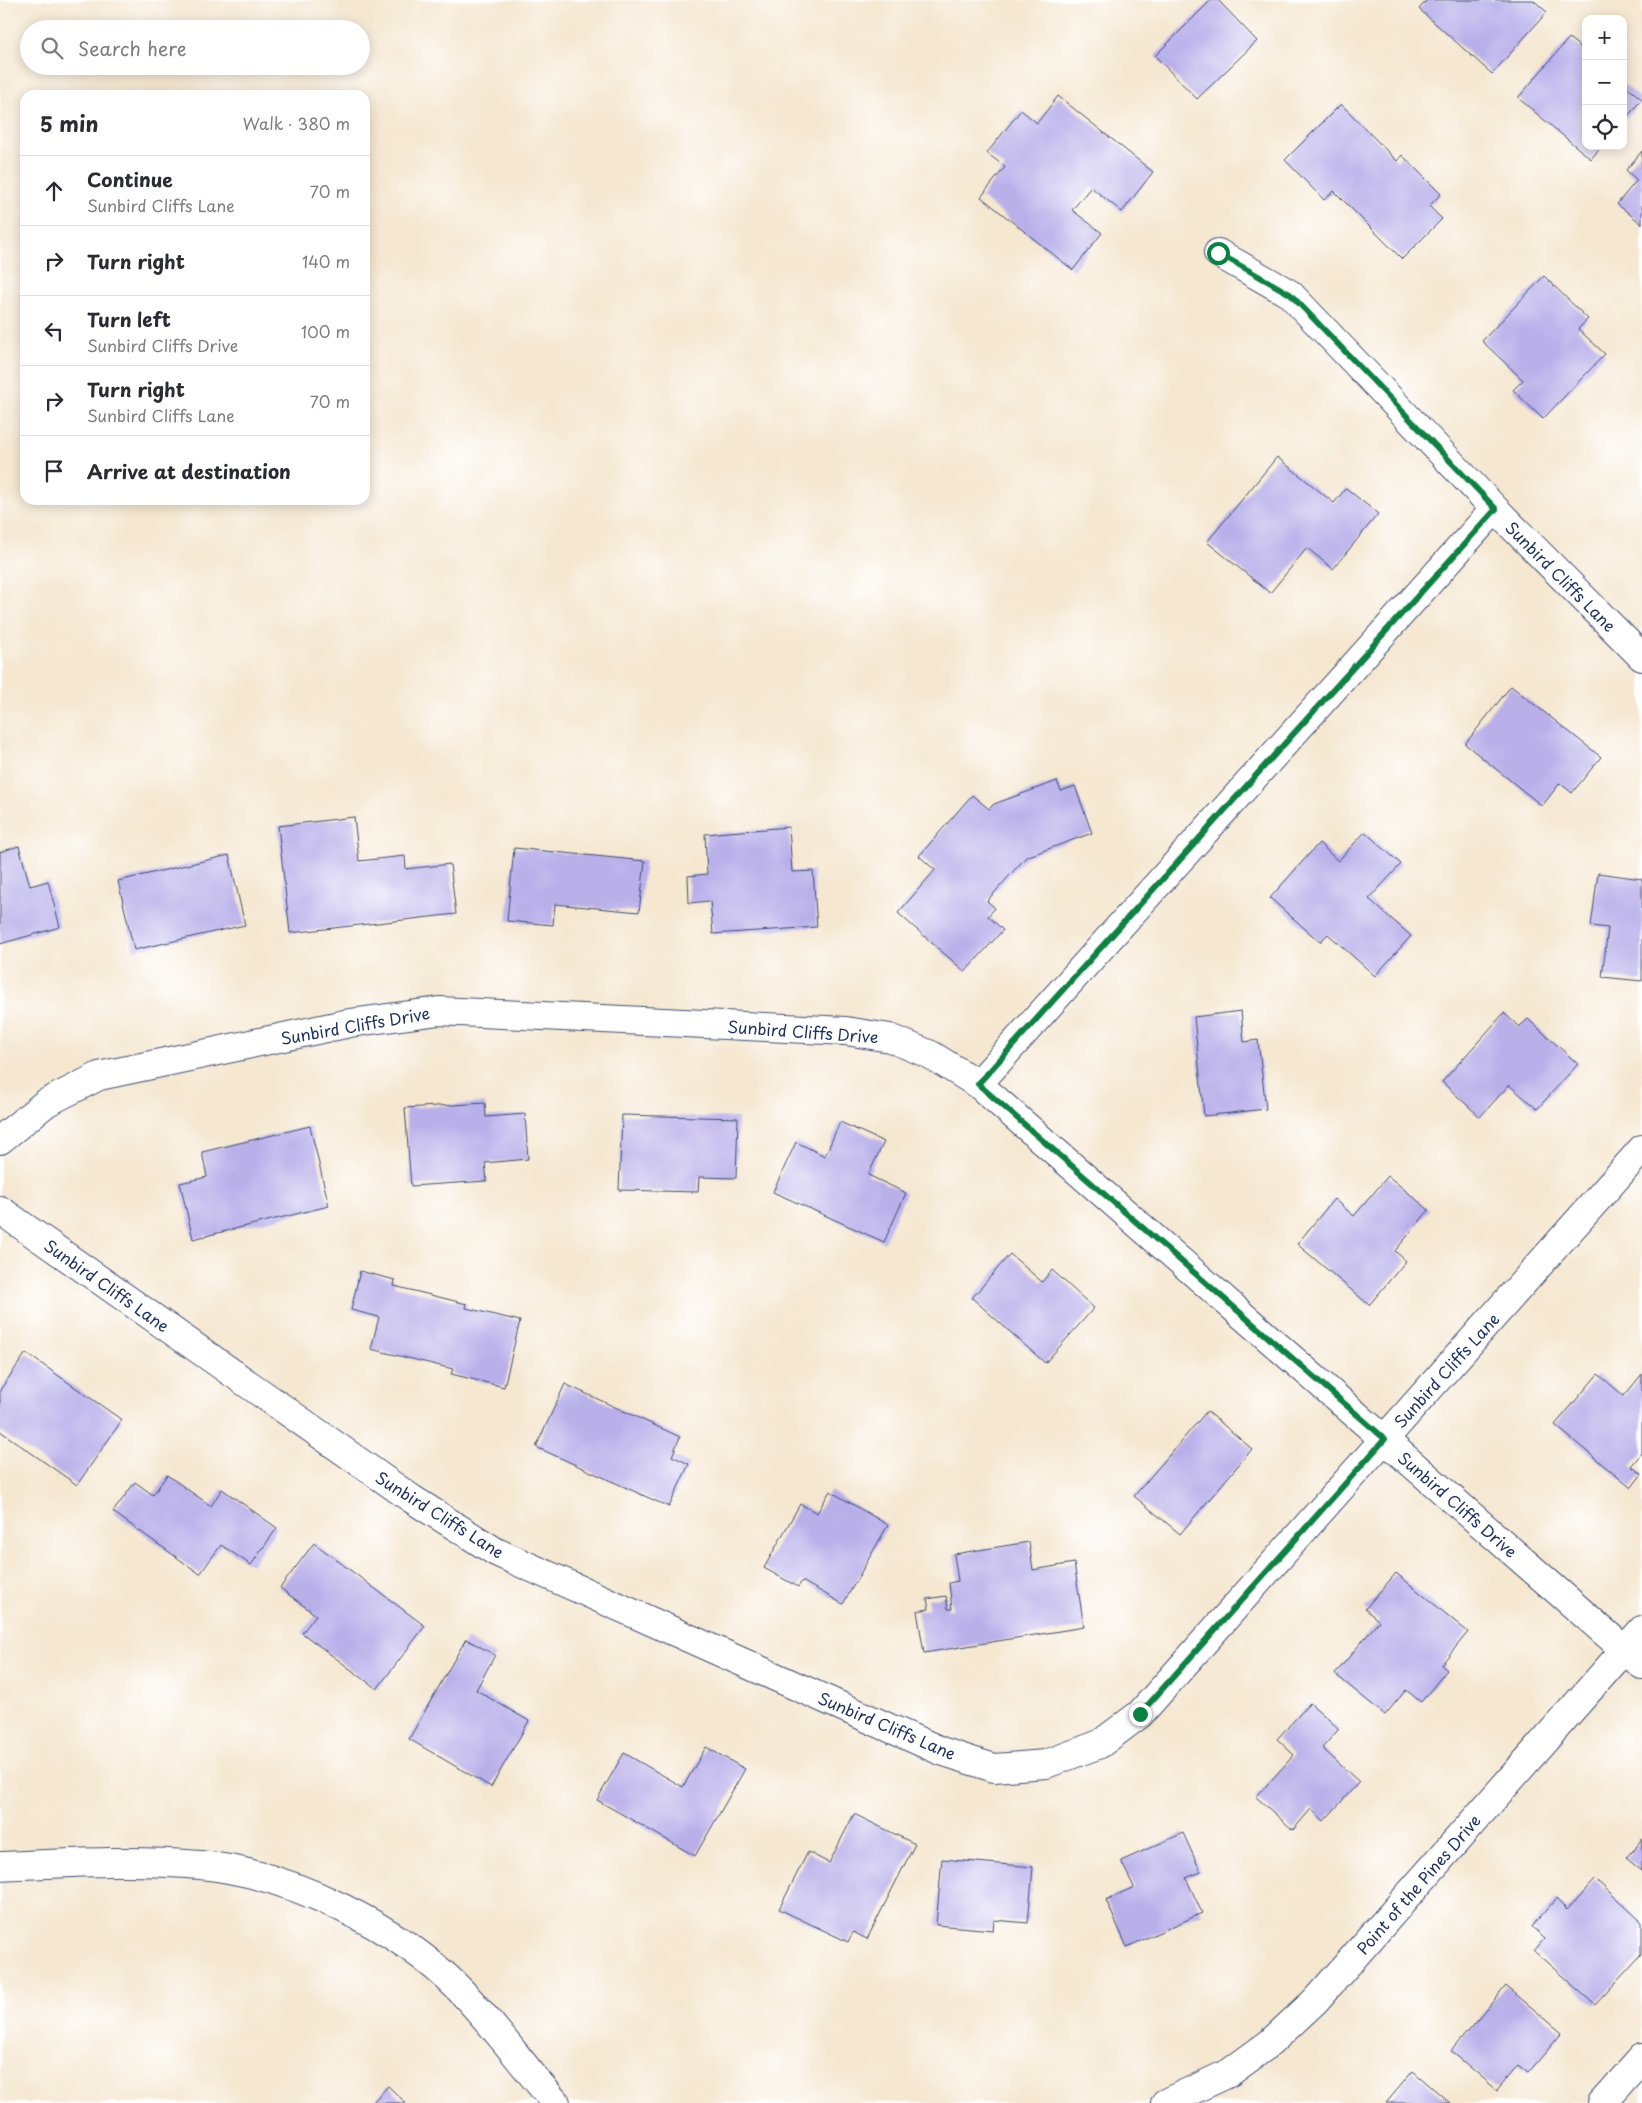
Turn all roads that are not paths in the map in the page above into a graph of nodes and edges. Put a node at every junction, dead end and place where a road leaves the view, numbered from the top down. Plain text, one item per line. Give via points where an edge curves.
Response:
1 (1218, 253) dead end
2 (1496, 509) junction
3 (1642, 657) edge
4 (978, 1084) junction
5 (0, 1140) edge
6 (1642, 1149) edge
7 (0, 1210) edge
8 (1385, 1439) junction
9 (1636, 1648) edge
10 (0, 1866) edge
11 (1642, 2058) edge
12 (556, 2103) edge
13 (1165, 2103) edge
14 (1602, 2103) edge

1 - 2 street, Sunbird Cliffs Lane via 1290,294
2 - 3 street, Sunbird Cliffs Lane
2 - 4 street
4 - 5 street, Sunbird Cliffs Drive via 931,1055 890,1038 846,1031 439,1011 350,1023 99,1076 46,1103
4 - 8 street, Sunbird Cliffs Drive
6 - 8 street, Sunbird Cliffs Lane
7 - 8 street, Sunbird Cliffs Lane via 412,1499 496,1552 941,1751 994,1768 1046,1764 1100,1744 1140,1714
8 - 9 street, Sunbird Cliffs Drive
9 - 13 street, Point of the Pines Drive via 1314,2001 1270,2043 1229,2073
10 - 12 street via 125,1861 202,1865 263,1877 321,1898 369,1921 416,1951 461,1990
11 - 14 street

